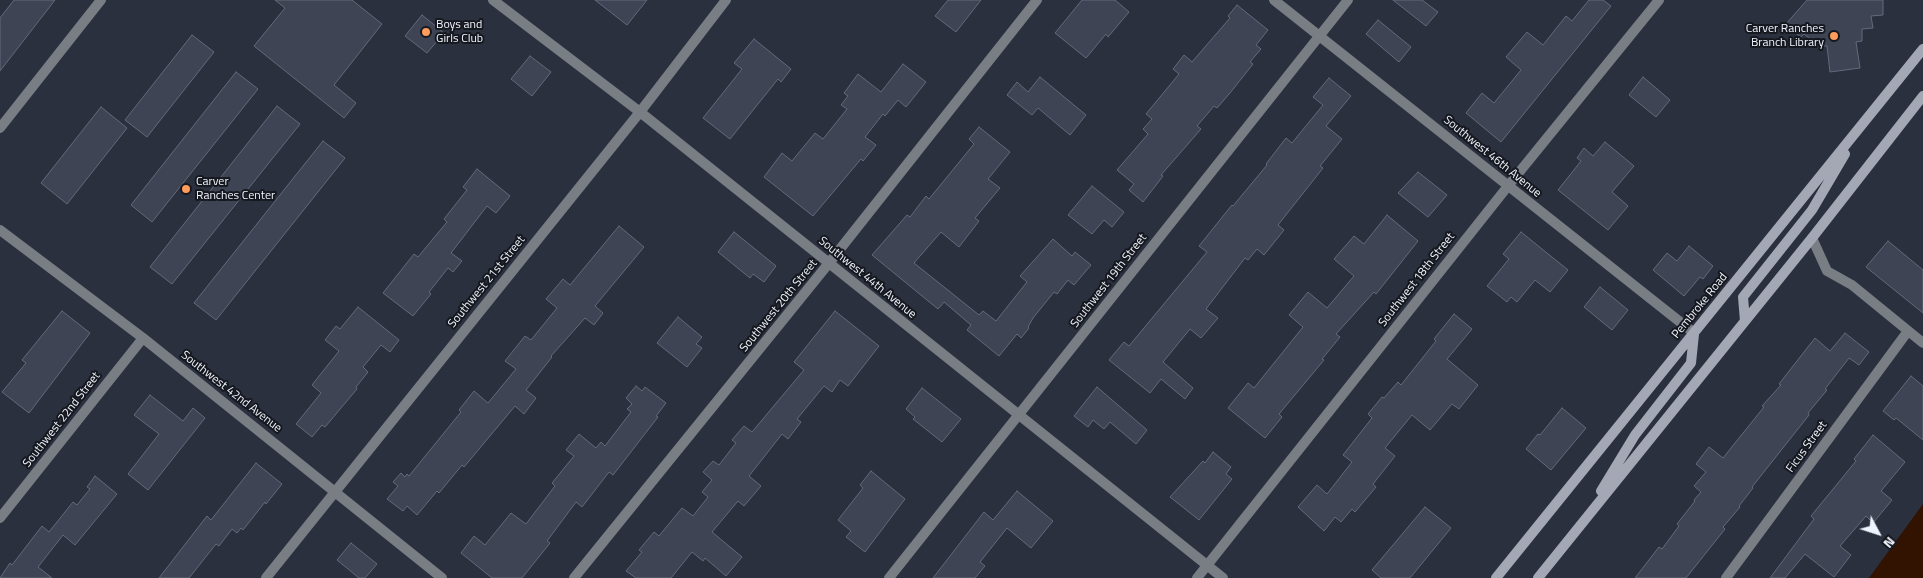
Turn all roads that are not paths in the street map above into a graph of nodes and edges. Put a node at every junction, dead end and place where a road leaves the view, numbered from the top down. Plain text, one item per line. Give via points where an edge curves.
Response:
1 (101, 0) edge
2 (494, 0) edge
3 (726, 0) edge
4 (1037, 0) edge
5 (1274, 0) edge
6 (1348, 0) edge
7 (1659, 0) edge
8 (1320, 35) junction
9 (1923, 49) edge
10 (1923, 96) edge
11 (640, 112) junction
12 (1864, 123) junction
13 (0, 128) edge
14 (1508, 186) junction
15 (0, 230) edge
16 (1812, 238) junction
17 (829, 263) junction
18 (1745, 321) junction
19 (1908, 331) junction
20 (1694, 333) junction
21 (143, 338) junction
22 (1923, 343) edge
23 (1019, 415) junction
24 (336, 491) junction
25 (0, 518) edge
26 (1580, 526) junction
27 (1207, 565) junction
28 (266, 578) edge
29 (442, 578) edge
30 (574, 578) edge
31 (889, 578) edge
32 (1197, 578) edge
33 (1223, 578) edge
34 (1496, 578) edge
35 (1538, 578) edge
36 (1726, 578) edge

1 - 13 street
2 - 11 street, Southwest 44th Avenue
3 - 11 street, Southwest 21st Street
4 - 17 street, Southwest 20th Street
5 - 8 street, Southwest 46th Avenue
6 - 8 street, Southwest 19th Street
7 - 14 street, Southwest 18th Street
8 - 14 street, Southwest 46th Avenue
8 - 23 street, Southwest 19th Street
9 - 12 main road, Pembroke Road
10 - 16 main road
11 - 17 street, Southwest 44th Avenue
11 - 24 street, Southwest 21st Street
12 - 18 main road via 1812,210 1743,297
12 - 20 main road, Pembroke Road
14 - 20 street, Southwest 46th Avenue
14 - 27 street, Southwest 18th Street
15 - 21 street, Southwest 42nd Avenue
16 - 18 main road
16 - 19 street via 1827,271 1852,285
17 - 23 street, Southwest 44th Avenue
17 - 30 street, Southwest 20th Street
18 - 26 main road
19 - 22 street
19 - 36 street, Ficus Street
20 - 26 main road via 1691,363 1635,435
20 - 34 main road, Pembroke Road
21 - 24 street, Southwest 42nd Avenue
21 - 25 street, Southwest 22nd Street
23 - 27 street, Southwest 44th Avenue
23 - 31 street, Southwest 19th Street
24 - 28 street, Southwest 21st Street
24 - 29 street, Southwest 42nd Avenue
26 - 35 main road
27 - 32 street, Southwest 18th Street
27 - 33 street, Southwest 44th Avenue

